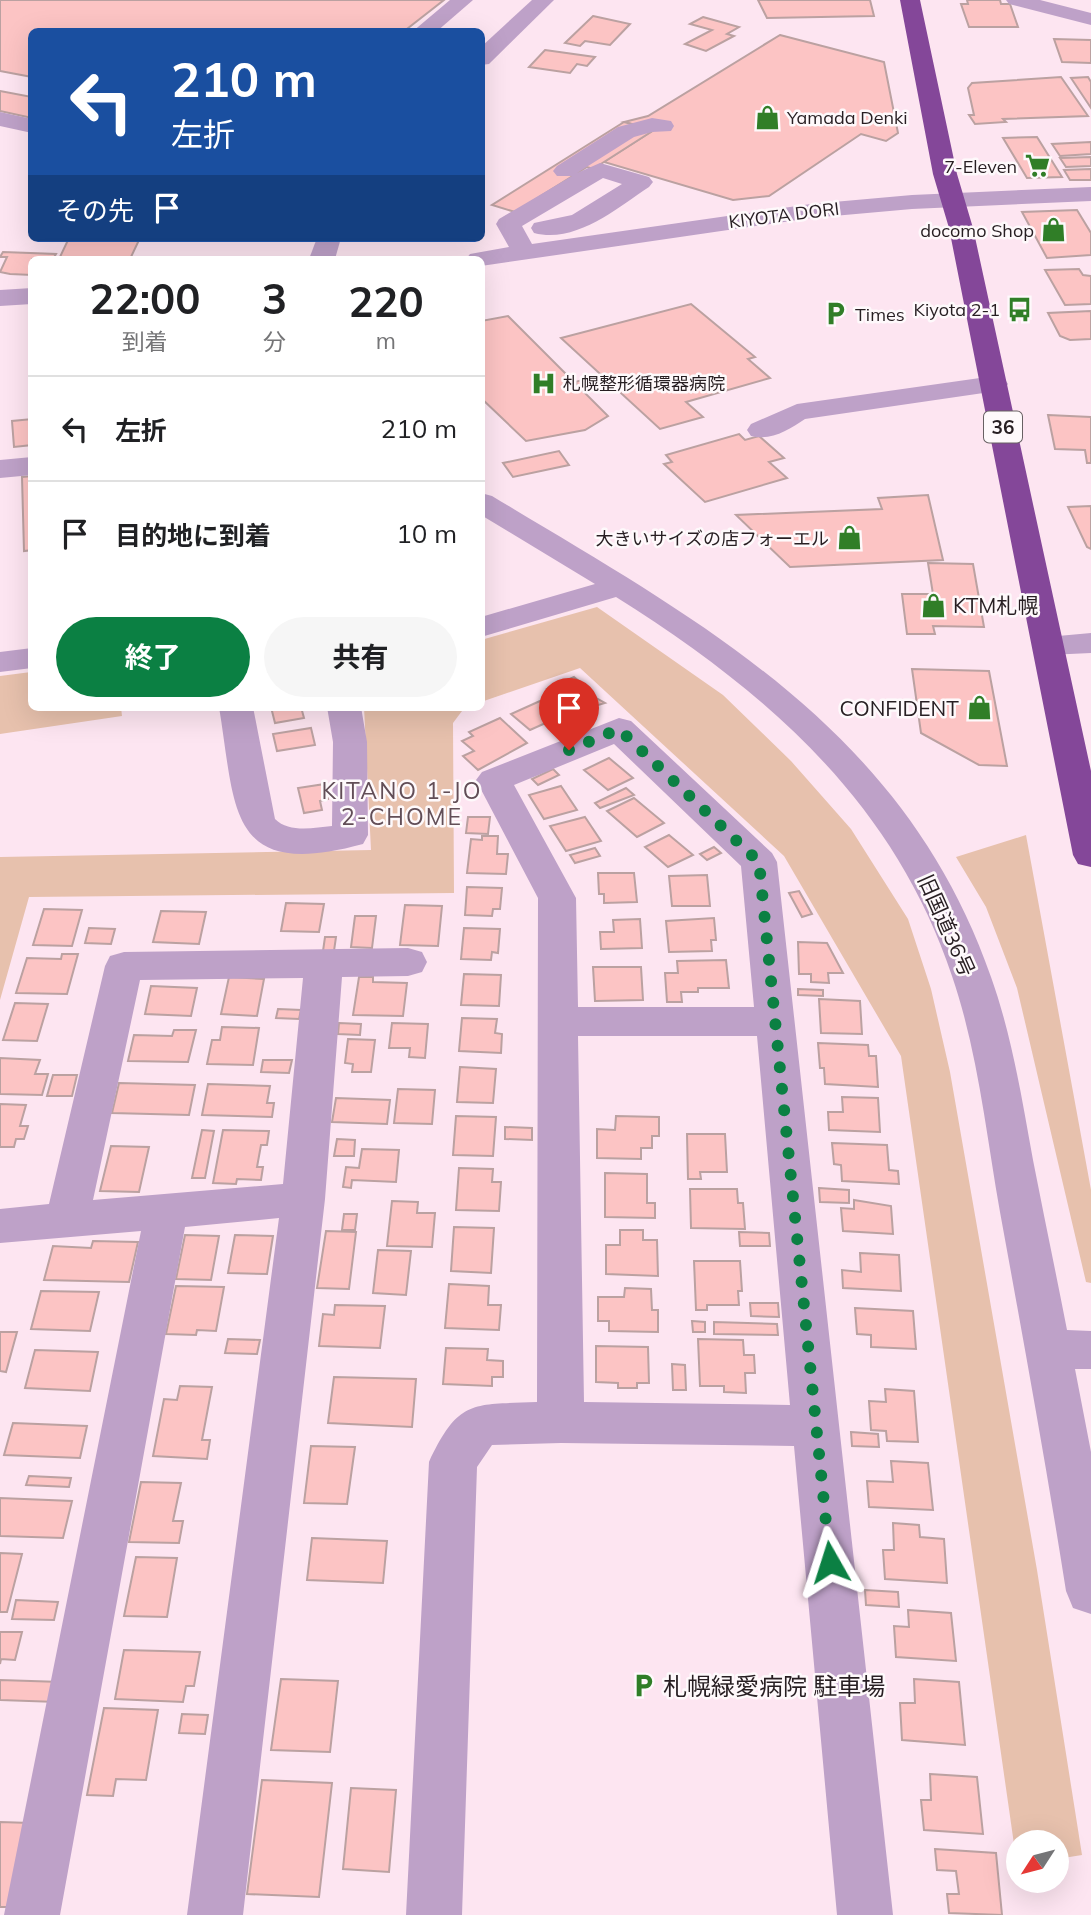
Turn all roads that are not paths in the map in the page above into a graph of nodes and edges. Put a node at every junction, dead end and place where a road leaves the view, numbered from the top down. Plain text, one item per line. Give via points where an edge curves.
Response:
1 (463, 0) edge
2 (544, 0) edge
3 (910, 0) edge
4 (1016, 0) edge
5 (1091, 5) edge
6 (1059, 10) junction
7 (1091, 19) edge
8 (427, 28) edge
9 (485, 55) edge
10 (0, 119) edge
11 (28, 125) edge
12 (663, 125) dead end
13 (1091, 194) edge
14 (954, 200) junction
15 (513, 230) junction
16 (483, 256) edge
17 (28, 296) edge
18 (0, 298) edge
19 (994, 384) junction
20 (761, 430) dead end
21 (28, 466) edge
22 (0, 469) edge
23 (485, 504) edge
24 (618, 587) junction
25 (485, 626) edge
26 (1091, 643) edge
27 (1048, 645) junction
28 (28, 658) edge
29 (0, 662) edge
30 (237, 711) edge
31 (345, 711) edge
32 (1082, 777) edge
33 (1091, 855) edge
34 (408, 962) dead end
35 (324, 964) junction
36 (558, 1021) junction
37 (774, 1022) junction
38 (303, 1199) junction
39 (166, 1212) junction
40 (66, 1220) junction
41 (0, 1226) edge
42 (1070, 1349) edge
43 (561, 1422) junction
44 (816, 1426) junction
45 (1091, 1591) edge
46 (32, 1915) edge
47 (215, 1915) edge
48 (434, 1915) edge
49 (865, 1915) edge

1 - 8 street
2 - 9 street
3 - 14 highway, 36
4 - 6 street
5 - 6 street
6 - 7 street
10 - 11 street
12 - 15 street via 638,126
13 - 14 street, KIYOTA DORI
14 - 15 street, KIYOTA DORI
14 - 19 highway, 36
15 - 16 street, KIYOTA DORI
17 - 18 street
19 - 20 street via 797,412
19 - 27 highway, 36
21 - 22 street
23 - 24 street, 旧国道36号
24 - 25 street
24 - 42 street, 旧国道36号 via 726,656 793,710 873,795 916,857 957,937 976,991
26 - 27 street
27 - 32 highway, 36
28 - 29 street
30 - 31 street via 254,809 262,827 276,838 328,840 350,835 350,742
32 - 33 highway, 36
34 - 35 street
35 - 38 street
35 - 40 street via 124,966
36 - 37 street
36 - 37 street via 557,898 494,780 619,729 759,862
36 - 43 street
37 - 44 street
38 - 39 street
38 - 47 street
39 - 40 street
39 - 46 street
40 - 41 street
42 - 45 street, 旧国道36号
43 - 44 street
43 - 48 street via 479,1425 453,1462
44 - 49 street

